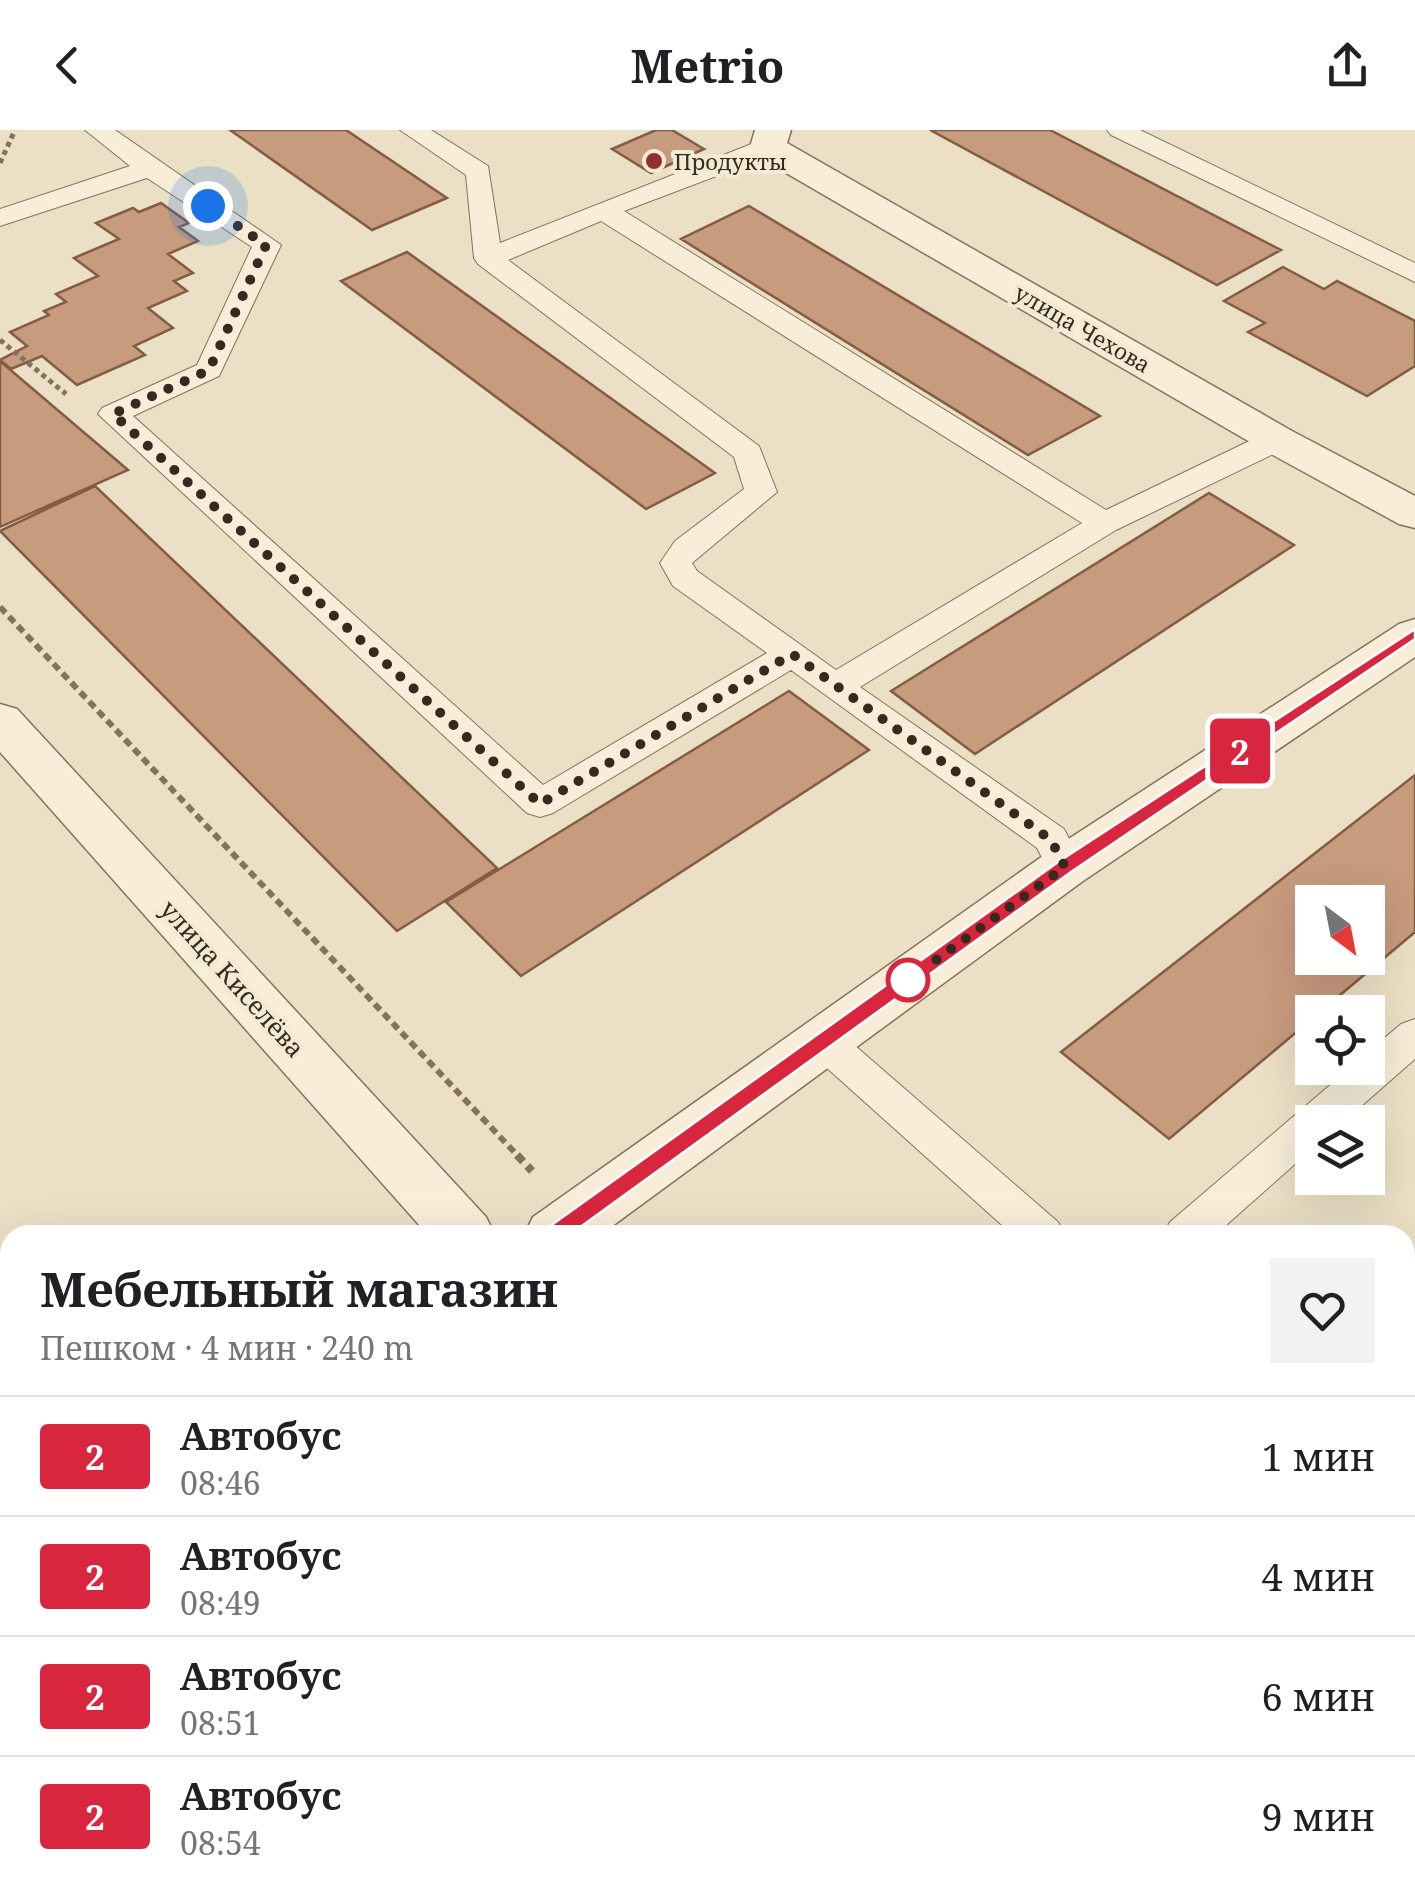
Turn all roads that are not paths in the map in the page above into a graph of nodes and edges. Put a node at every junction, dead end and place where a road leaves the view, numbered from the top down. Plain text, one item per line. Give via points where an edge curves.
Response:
1 (98, 130) edge
2 (1120, 130) edge
3 (422, 132) edge
4 (770, 135) edge
5 (150, 168) junction
6 (603, 210) junction
7 (0, 218) edge
8 (488, 258) junction
9 (1415, 274) edge
10 (1277, 440) junction
11 (1415, 514) edge
12 (1105, 523) junction
13 (1415, 635) edge
14 (792, 654) junction
15 (835, 686) junction
16 (0, 721) edge
17 (1065, 867) junction
18 (1415, 1035) edge
19 (824, 1041) junction
20 (1335, 1105) edge
21 (1295, 1140) edge
22 (456, 1225) edge
23 (568, 1225) edge
24 (1031, 1225) edge
25 (1197, 1225) edge

1 - 5 lane
2 - 9 lane
3 - 8 lane via 480,172
4 - 6 lane
4 - 10 street, улица Чехова
5 - 7 lane
5 - 14 lane via 266,245 209,370 113,414 540,804
6 - 8 lane
6 - 12 lane
8 - 14 lane via 748,453 762,492 686,548 676,563 685,578
10 - 11 street, улица Чехова
10 - 12 lane
12 - 15 lane
13 - 17 street
14 - 15 lane
15 - 17 lane via 1051,840
16 - 22 street, улица Киселёва
17 - 19 street
18 - 20 lane
19 - 23 street
19 - 24 lane
21 - 25 lane

